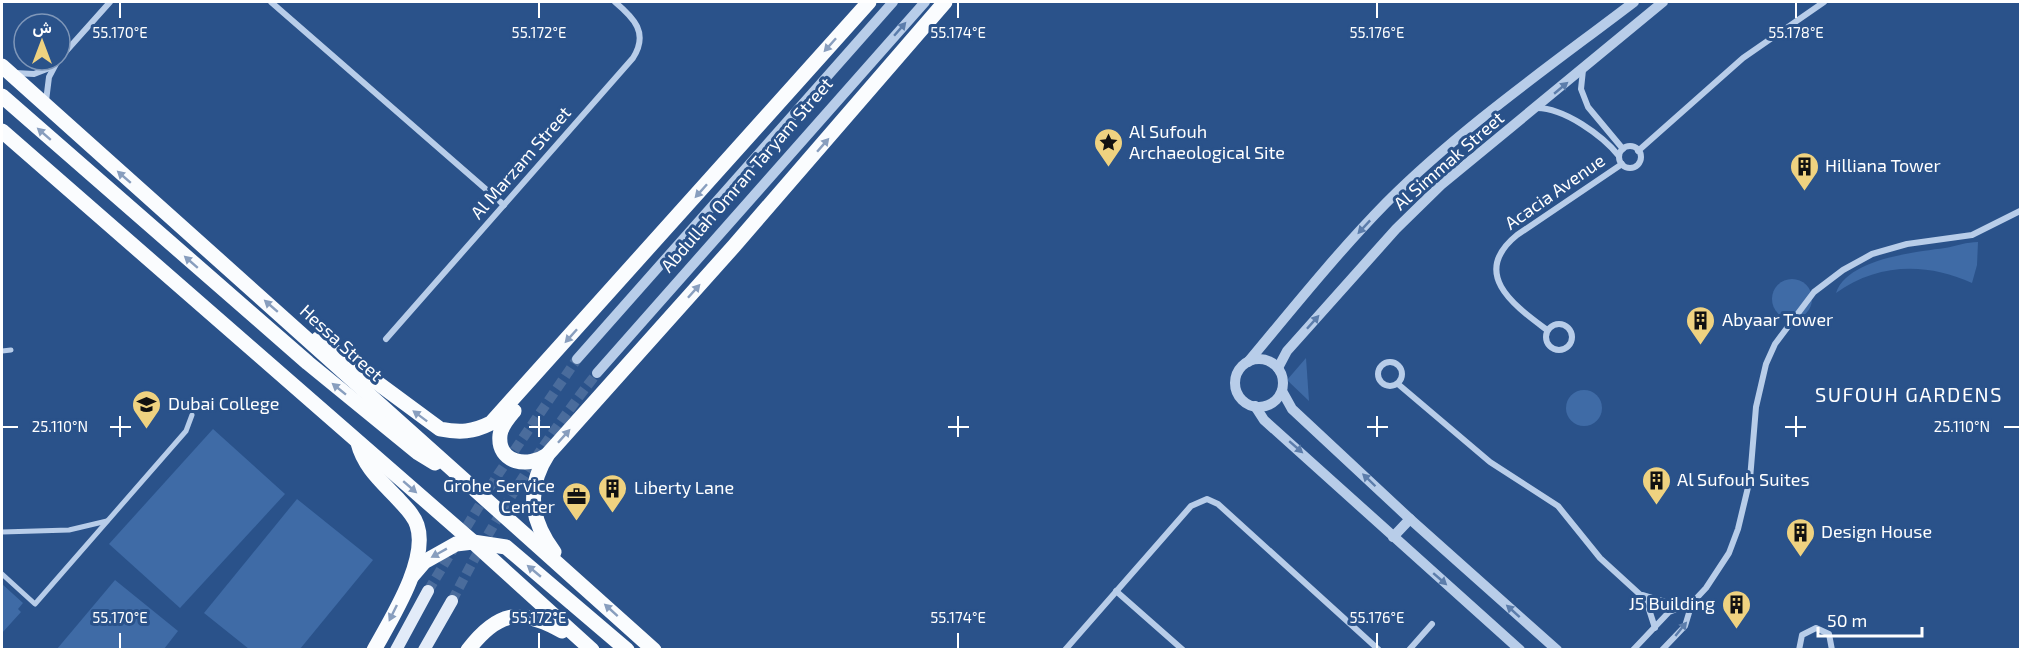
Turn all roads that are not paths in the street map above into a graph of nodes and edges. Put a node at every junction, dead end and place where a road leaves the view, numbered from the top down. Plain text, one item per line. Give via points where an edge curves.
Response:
1 (110, 2) edge
2 (271, 2) edge
3 (615, 2) edge
4 (869, 2) edge
5 (893, 2) edge
6 (925, 2) edge
7 (945, 2) edge
8 (1634, 2) edge
9 (1663, 2) edge
10 (1824, 2) edge
11 (72, 44) edge
12 (4, 69) edge
13 (1582, 70) junction
14 (22, 72) edge
15 (39, 72) edge
16 (50, 72) edge
17 (2, 96) edge
18 (46, 108) junction
19 (1537, 108) junction
20 (2, 131) edge
21 (1623, 148) junction
22 (1638, 151) junction
23 (1619, 156) junction
24 (1622, 164) junction
25 (504, 205) junction
26 (2020, 211) edge
27 (293, 325) junction
28 (1547, 330) junction
29 (386, 339) dead end
30 (11, 350) dead end
31 (2, 351) edge
32 (577, 359) tunnel mouth
33 (1248, 362) junction
34 (1278, 368) junction
35 (597, 373) tunnel mouth
36 (531, 380) junction
37 (1398, 384) junction
38 (1282, 392) junction
39 (1254, 406) junction
40 (192, 415) dead end
41 (357, 441) junction
42 (548, 454) junction
43 (454, 472) junction
44 (1410, 519) junction
45 (109, 520) junction
46 (2, 532) edge
47 (1393, 537) junction
48 (473, 542) junction
49 (2, 574) edge
50 (412, 576) junction
51 (575, 578) junction
52 (428, 591) tunnel mouth
53 (1116, 591) junction
54 (1640, 594) junction
55 (452, 601) tunnel mouth
56 (1692, 603) junction
57 (1679, 606) junction
58 (1432, 624) dead end
59 (1655, 628) junction
60 (589, 647) edge
61 (374, 650) edge
62 (396, 650) edge
63 (424, 650) edge
64 (468, 650) edge
65 (627, 650) edge
66 (654, 650) edge
67 (1065, 650) edge
68 (1183, 650) edge
69 (1379, 650) edge
70 (1409, 650) edge
71 (1520, 650) edge
72 (1557, 650) edge
73 (1633, 650) edge
74 (1662, 650) edge
75 (1799, 650) edge
76 (1832, 650) edge

1 - 11 street
2 - 25 street
3 - 25 street, Al Marzam Street via 637,23 641,41 638,50
4 -> 36 main road
5 - 32 street, Abdullah Omran Taryam Street
35 -> 6 street, Abdullah Omran Taryam Street
42 -> 7 main road
8 -> 33 street, Al Simmak Street via 1436,157 1386,203
9 - 13 street, Al Simmak Street
10 - 22 street via 1743,58
12 - 18 main road, Hessa Street
19 -> 13 street, Al Simmak Street
13 - 21 street, Acacia Avenue via 1581,89 1588,107
14 - 15 street
16 - 18 street
43 -> 17 main road via 417,452 308,363
27 -> 18 main road, Hessa Street
19 - 23 street, Acacia Avenue via 1564,114
34 -> 19 street, Al Simmak Street via 1287,351 1418,206
20 - 41 main road
21 - 22 street via 1631,146
21 - 23 street
22 - 24 street via 1637,165
23 - 24 street
24 - 28 street, Acacia Avenue via 1517,235 1500,258 1498,278 1505,297
25 - 29 street, Al Marzam Street
26 - 56 street via 1972,235 1907,244 1872,254 1814,292 1775,344 1766,364 1756,407 1750,479 1738,529 1729,553
36 -> 27 main road via 491,423 475,431 440,429 336,350
27 - 43 main road, Hessa Street
28 - 28 street via 1546,343 1553,349 1569,345 1572,337 1566,326 1554,324
30 - 31 street
33 - 34 street via 1264,359
33 - 39 street, Al Simmak Street via 1237,374 1236,391
34 - 38 street
36 - 42 main road via 527,393 502,426 500,445 519,464 537,462
37 - 37 street via 1400,367 1391,362 1384,364 1378,374 1382,382 1389,386
37 - 54 street via 1490,462 1558,506 1599,558
38 - 39 street via 1271,404
44 -> 38 street via 1292,408
39 -> 47 street, Al Simmak Street via 1264,420
40 - 45 street via 186,431
41 -> 48 main road
41 - 50 main road via 372,471 417,524 420,538
42 - 51 main road via 534,484 534,512 545,540
43 - 51 main road, Hessa Street
44 - 47 street
72 -> 44 street
45 - 46 street via 69,530
45 - 49 street via 35,604
47 -> 71 street, Al Simmak Street
48 -> 50 main road via 439,551
48 - 60 main road
65 -> 48 main road via 506,547
50 -> 61 main road
66 -> 51 main road, Hessa Street
52 - 62 main road
53 - 67 street
53 - 68 street
53 - 69 street via 1195,501 1207,499 1218,504
54 - 57 street
54 - 59 street via 1651,608
55 - 63 main road
56 - 57 street
74 -> 56 street via 1685,626
57 - 59 street
58 - 70 street
59 - 73 street
60 - 64 main road via 536,617 517,615 501,618 486,628
75 - 76 street via 1802,635 1816,628 1829,634

